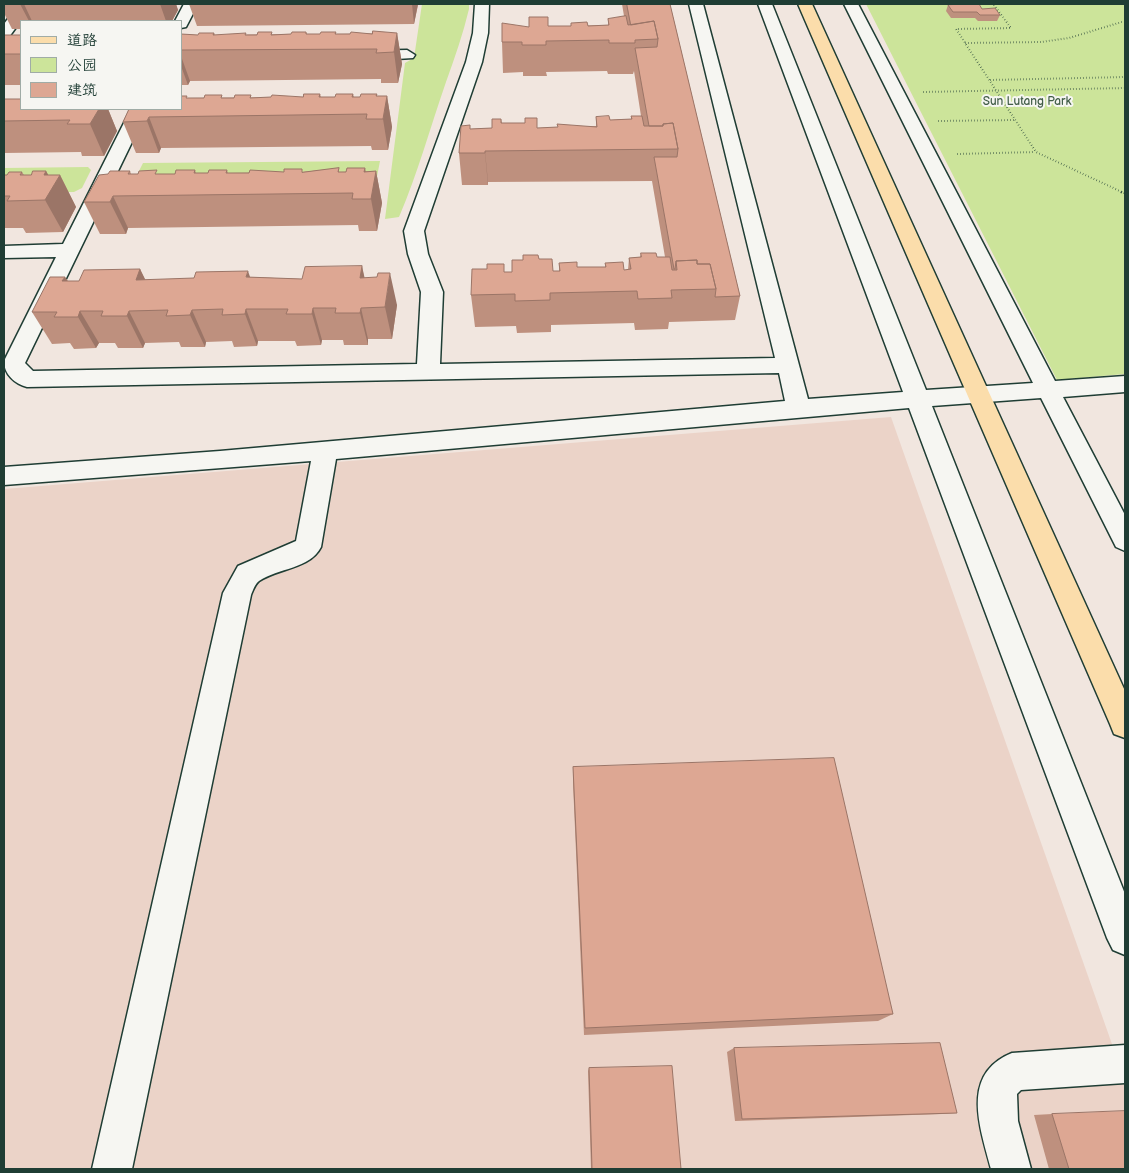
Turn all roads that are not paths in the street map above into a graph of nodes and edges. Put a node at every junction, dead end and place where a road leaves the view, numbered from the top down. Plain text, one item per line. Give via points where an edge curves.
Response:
1 (25, 4) edge
2 (191, 4) edge
3 (482, 4) edge
4 (696, 4) edge
5 (765, 4) edge
6 (805, 4) edge
7 (815, 4) edge
8 (851, 4) edge
9 (44, 5) dead end
10 (182, 22) edge
11 (4, 34) edge
12 (407, 55) dead end
13 (348, 56) edge
14 (139, 110) edge
15 (69, 250) junction
16 (4, 252) edge
17 (788, 365) junction
18 (428, 372) junction
19 (12, 377) edge
20 (1125, 384) edge
21 (1048, 390) junction
22 (987, 395) junction
23 (918, 400) junction
24 (799, 408) junction
25 (325, 450) junction
26 (4, 476) edge
27 (1125, 540) edge
28 (1125, 682) edge
29 (1125, 724) edge
30 (1125, 938) edge
31 (1125, 1064) edge
32 (112, 1169) edge
33 (1011, 1169) edge

1 - 9 street
1 - 11 street
2 - 10 street
3 - 18 street via 480,40 414,231 418,254 432,292
4 - 17 street
5 - 23 street
6 - 22 main road
7 - 22 main road
8 - 21 street
12 - 13 street
14 - 15 street
15 - 16 street
15 - 19 street via 12,365
17 - 18 street
17 - 24 street
18 - 19 street
20 - 21 street
21 - 22 street
21 - 27 street
22 - 23 street
22 - 28 main road
22 - 29 main road
23 - 24 street
23 - 30 street
24 - 25 street
25 - 26 street
25 - 32 street via 308,547 248,574 237,593
31 - 33 street via 1012,1072 998,1087 998,1121

